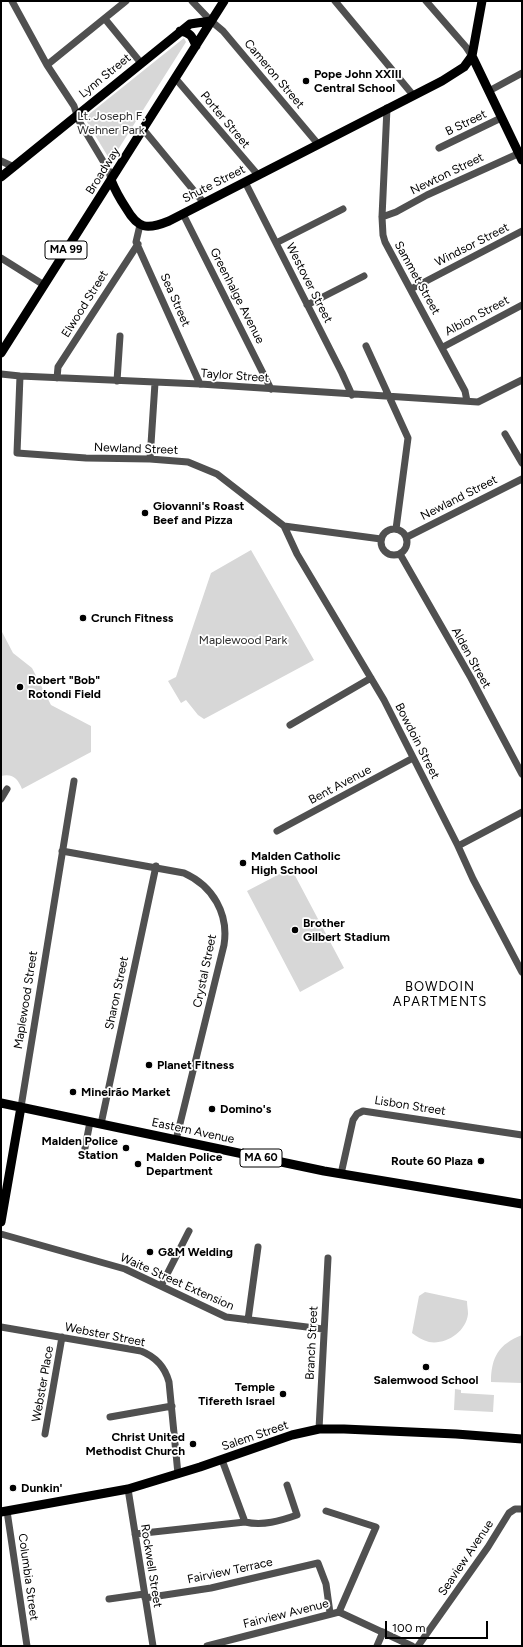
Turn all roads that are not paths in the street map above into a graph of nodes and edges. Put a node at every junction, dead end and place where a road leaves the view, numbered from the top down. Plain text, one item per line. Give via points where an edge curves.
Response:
1 (12, 1) edge
2 (126, 1) edge
3 (192, 1) edge
4 (224, 1) edge
5 (335, 1) edge
6 (426, 1) edge
7 (482, 1) edge
8 (105, 19) junction
9 (211, 21) junction
10 (180, 31) junction
11 (196, 46) junction
12 (472, 56) junction
13 (141, 62) junction
14 (47, 65) junction
15 (522, 73) edge
16 (176, 79) junction
17 (489, 91) junction
18 (413, 95) junction
19 (388, 108) junction
20 (77, 115) junction
21 (502, 118) junction
22 (143, 129) junction
23 (318, 144) junction
24 (440, 148) dead end
25 (521, 155) edge
26 (1, 162) edge
27 (14, 167) junction
28 (258, 175) junction
29 (1, 177) edge
30 (111, 180) junction
31 (245, 182) junction
32 (204, 203) junction
33 (343, 209) dead end
34 (183, 214) junction
35 (382, 217) junction
36 (140, 225) junction
37 (522, 231) edge
38 (276, 243) junction
39 (138, 244) junction
40 (1, 258) edge
41 (364, 276) dead end
42 (44, 286) junction
43 (411, 289) junction
44 (307, 305) junction
45 (522, 305) edge
46 (120, 336) dead end
47 (366, 346) dead end
48 (443, 347) junction
49 (2, 350) edge
50 (1, 374) edge
51 (20, 376) junction
52 (57, 378) junction
53 (522, 380) edge
54 (117, 381) junction
55 (155, 383) junction
56 (200, 384) junction
57 (271, 389) junction
58 (352, 395) junction
59 (389, 396) junction
60 (467, 401) junction
61 (505, 434) dead end
62 (150, 458) junction
63 (522, 463) edge
64 (522, 479) edge
65 (284, 526) junction
66 (396, 529) junction
67 (407, 537) junction
68 (381, 539) junction
69 (400, 554) junction
70 (371, 678) junction
71 (290, 725) dead end
72 (413, 758) junction
73 (522, 774) edge
74 (74, 781) dead end
75 (7, 789) dead end
76 (1, 799) edge
77 (521, 815) edge
78 (277, 831) dead end
79 (458, 846) junction
80 (62, 851) junction
81 (156, 866) junction
82 (522, 972) edge
83 (1, 1103) edge
84 (21, 1107) junction
85 (90, 1122) junction
86 (101, 1124) junction
87 (522, 1135) edge
88 (176, 1140) junction
89 (85, 1148) dead end
90 (341, 1174) junction
91 (522, 1204) edge
92 (1, 1222) edge
93 (188, 1231) dead end
94 (1, 1234) edge
95 (258, 1247) dead end
96 (328, 1258) dead end
97 (161, 1286) junction
98 (248, 1320) junction
99 (1, 1327) edge
100 (323, 1329) junction
101 (62, 1337) junction
102 (172, 1406) junction
103 (110, 1416) dead end
104 (319, 1429) junction
105 (45, 1434) dead end
106 (522, 1439) edge
107 (222, 1460) junction
108 (178, 1474) junction
109 (287, 1485) dead end
110 (128, 1489) junction
111 (522, 1509) edge
112 (326, 1511) dead end
113 (4, 1512) edge
114 (245, 1522) junction
115 (135, 1534) junction
116 (145, 1596) junction
117 (109, 1599) dead end
118 (339, 1612) junction
119 (330, 1613) junction
120 (383, 1632) junction
121 (226, 1643) edge
122 (27, 1646) edge
123 (153, 1646) edge
124 (207, 1646) edge
125 (378, 1646) edge
126 (412, 1646) edge
127 (418, 1646) edge

1 - 14 street
2 - 8 street
3 - 9 street, Cameron Street
4 - 9 main road, Broadway / MA 99
5 - 18 street
6 - 12 street
7 - 12 main road
8 - 13 street
8 - 14 street
9 - 10 main road, Lynn Street via 192,22
9 - 11 main road, Broadway / MA 99
9 - 23 street, Cameron Street via 223,31
10 - 11 main road via 192,35
10 - 13 main road, Lynn Street
11 - 16 main road, Broadway / MA 99
12 - 17 main road
12 - 18 main road, Shute Street via 466,66
13 - 20 main road, Lynn Street
14 - 20 street via 74,106
15 - 17 street
16 - 22 main road, Broadway / MA 99
16 - 28 street, Porter Street
17 - 21 main road
18 - 19 main road, Shute Street
19 - 23 main road, Shute Street
19 - 35 street, Sammet Street
20 - 27 main road, Lynn Street
20 - 30 street
21 - 24 street, B Street
21 - 25 main road
22 - 30 main road, Broadway / MA 99
22 - 32 street
23 - 28 main road, Shute Street
25 - 35 street, Newton Street
26 - 27 street
27 - 29 main road, Lynn Street
28 - 31 main road, Shute Street
30 - 36 main road via 132,218
30 - 42 main road, Broadway / MA 99
31 - 32 main road, Shute Street
31 - 38 street, Westover Street
32 - 34 main road, Shute Street
33 - 38 street
34 - 36 main road, Shute Street via 158,225
34 - 57 street, Greenhalge Avenue
35 - 43 street, Sammet Street via 382,235
36 - 39 street, Sea Street via 136,242
37 - 43 street, Windsor Street
38 - 44 street, Westover Street
39 - 52 street, Elwood Street via 58,367
39 - 56 street, Sea Street
40 - 42 street
41 - 44 street
42 - 49 main road, Broadway / MA 99
43 - 48 street, Sammet Street
44 - 58 street, Westover Street
45 - 48 street, Albion Street
46 - 54 street
47 - 59 street
48 - 60 street, Sammet Street via 465,390
50 - 51 street, Taylor Street
51 - 52 street, Taylor Street
51 - 62 street, Newland Street via 17,453 86,458
52 - 54 street, Taylor Street
53 - 60 street, Taylor Street via 481,401
54 - 55 street, Taylor Street
55 - 56 street, Taylor Street
55 - 62 street
56 - 57 street, Taylor Street
57 - 58 street, Taylor Street
58 - 59 street, Taylor Street
59 - 60 street, Taylor Street
59 - 66 street via 408,438
61 - 63 street
62 - 65 street, Newland Street via 201,466 216,474
64 - 67 street, Newland Street
65 - 68 street, Newland Street
65 - 70 street, Bowdoin Street via 297,554
66 - 67 street
66 - 68 street via 387,531
67 - 69 street via 406,547
68 - 69 street via 385,550 392,554
69 - 73 street, Alden Street
70 - 71 street
70 - 72 street, Bowdoin Street
72 - 78 street, Bent Avenue
72 - 79 street, Bowdoin Street
74 - 80 street, Maplewood Street
75 - 76 street
77 - 79 street
79 - 82 street, Bowdoin Street via 473,880
80 - 81 street, Crystal Street
80 - 84 street, Maplewood Street
81 - 86 street, Sharon Street
81 - 88 street, Crystal Street via 184,872 206,888 222,912 225,933
83 - 84 main road, Eastern Avenue / MA 60
84 - 85 main road, Eastern Avenue / MA 60
84 - 92 main road, Maplewood Street
85 - 86 main road, Eastern Avenue / MA 60
85 - 89 street
86 - 88 main road, Eastern Avenue / MA 60
87 - 90 street, Lisbon Street via 363,1111 353,1120
88 - 90 main road, Eastern Avenue / MA 60
90 - 91 main road, Eastern Avenue / MA 60
93 - 97 street
94 - 97 street, Waite Street Extension via 119,1267
95 - 98 street
96 - 100 street, Branch Street
97 - 98 street, Waite Street Extension via 223,1316
98 - 100 street, Waite Street Extension
99 - 101 street, Webster Street
100 - 104 street, Branch Street
101 - 102 street, Webster Street via 141,1351 152,1356 167,1375
101 - 105 street, Webster Place
102 - 103 street
102 - 108 street, Webster Street
104 - 106 main road, Salem Street via 448,1433
104 - 107 main road, Salem Street via 292,1435
107 - 108 main road, Salem Street
107 - 114 street
108 - 110 main road, Salem Street
109 - 114 street via 297,1515 266,1524
110 - 113 main road, Salem Street
110 - 115 street, Rockwell Street
111 - 127 street, Seaview Avenue via 515,1509 509,1513
112 - 118 street via 376,1528
113 - 122 street, Columbia Street
114 - 115 street
115 - 116 street, Rockwell Street
116 - 117 street, Fairview Terrace
116 - 119 street, Fairview Terrace via 211,1588 318,1563 326,1584
116 - 123 street, Rockwell Street
118 - 119 street, Fairview Avenue
118 - 120 street, Fairview Avenue
119 - 121 street, Fairview Avenue
120 - 125 street
120 - 126 street, Fairview Avenue
121 - 124 street, Fairview Avenue

